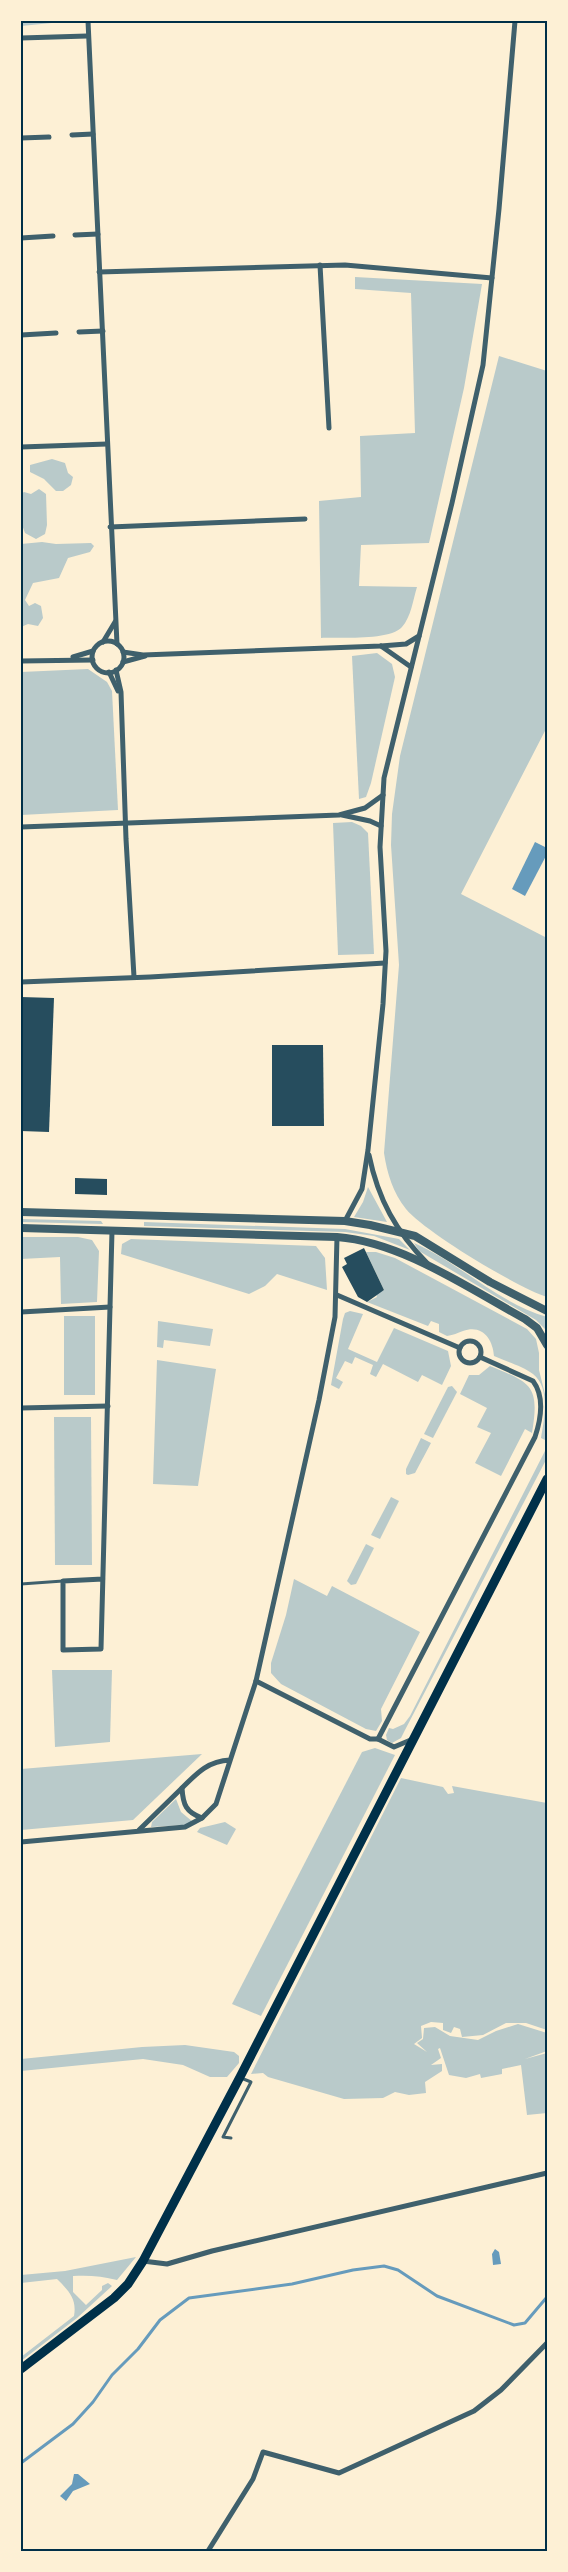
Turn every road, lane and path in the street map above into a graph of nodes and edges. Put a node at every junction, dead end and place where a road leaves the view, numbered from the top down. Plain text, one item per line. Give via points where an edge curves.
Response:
1 (88, 21) edge
2 (515, 21) edge
3 (88, 36) junction
4 (21, 38) edge
5 (92, 134) junction
6 (72, 135) dead end
7 (49, 137) dead end
8 (21, 138) edge
9 (98, 234) junction
10 (75, 235) dead end
11 (53, 236) dead end
12 (21, 238) edge
13 (320, 265) junction
14 (100, 272) junction
15 (492, 278) junction
16 (102, 331) junction
17 (79, 332) dead end
18 (56, 333) dead end
19 (21, 335) edge
20 (329, 428) dead end
21 (107, 444) junction
22 (21, 447) edge
23 (305, 519) dead end
24 (110, 527) junction
25 (115, 621) junction
26 (418, 636) junction
27 (103, 642) junction
28 (117, 644) junction
29 (381, 646) junction
30 (94, 651) junction
31 (123, 652) junction
32 (150, 655) junction
33 (68, 659) junction
34 (93, 660) junction
35 (21, 661) edge
36 (123, 662) junction
37 (411, 667) junction
38 (116, 670) junction
39 (109, 672) junction
40 (120, 696) junction
41 (383, 796) junction
42 (340, 814) junction
43 (126, 823) junction
44 (381, 826) junction
45 (21, 827) edge
46 (385, 963) junction
47 (134, 977) junction
48 (21, 982) edge
49 (368, 1150) junction
50 (21, 1212) edge
51 (345, 1221) junction
52 (21, 1228) edge
53 (112, 1231) junction
54 (402, 1232) junction
55 (336, 1237) junction
56 (434, 1269) junction
57 (337, 1295) junction
58 (110, 1307) junction
59 (547, 1311) edge
60 (21, 1312) edge
61 (547, 1345) edge
62 (460, 1348) junction
63 (480, 1356) junction
64 (108, 1406) junction
65 (21, 1408) edge
66 (547, 1479) edge
67 (103, 1578) junction
68 (63, 1581) junction
69 (21, 1584) edge
70 (256, 1681) junction
71 (378, 1739) junction
72 (414, 1739) junction
73 (230, 1760) junction
74 (182, 1788) junction
75 (202, 1818) junction
76 (138, 1830) junction
77 (21, 1842) edge
78 (240, 2077) junction
79 (231, 2138) dead end
80 (547, 2173) edge
81 (144, 2261) junction
82 (547, 2343) edge
83 (21, 2370) edge
84 (208, 2551) edge

1 - 3 street
2 - 15 street
3 - 4 street
3 - 5 street
5 - 6 street
5 - 9 street
7 - 8 street
9 - 10 street
9 - 14 street
11 - 12 street
13 - 14 street
13 - 15 street
13 - 20 street
14 - 16 street
15 - 26 street via 483,365
16 - 17 street
16 - 21 street
18 - 19 street
21 - 22 street
21 - 24 street
23 - 24 street
24 - 25 street
25 - 27 street
25 - 28 street
26 - 29 street via 406,644
26 - 37 street
27 - 28 street
27 - 30 street
28 - 31 street
29 - 32 street
29 - 37 street
30 - 33 street
30 - 34 street
31 - 32 street
31 - 36 street
32 - 36 street
33 - 34 street
33 - 35 street
34 - 39 street via 100,670
36 - 38 street
37 - 41 street via 392,741
38 - 39 street
38 - 40 street
39 - 40 street
40 - 43 street
41 - 42 street via 365,808
41 - 44 street
42 - 43 street
42 - 44 street
43 - 45 street
43 - 47 street
44 - 46 street
46 - 47 street
46 - 49 street
47 - 48 street
49 - 51 street via 360,1193
49 - 54 street via 379,1194
50 - 51 street
51 - 54 street
52 - 53 street
53 - 55 street
53 - 58 street
54 - 56 street
54 - 59 street
55 - 56 street via 375,1244
55 - 57 street
56 - 61 street via 525,1319 537,1328
57 - 62 street
57 - 70 street via 319,1400
58 - 60 street
58 - 64 street
62 - 63 street via 461,1357 466,1362
62 - 63 street via 465,1343 475,1342 481,1350
63 - 71 street via 533,1381 540,1399 539,1425
64 - 65 street
64 - 67 street
66 - 72 main road
67 - 68 street
67 - 68 street via 101,1649 63,1650
68 - 69 lane
70 - 71 street via 370,1739
70 - 73 street
71 - 72 street via 394,1747
72 - 78 main road
73 - 74 street via 215,1761
73 - 75 street via 216,1804
74 - 75 street via 186,1809
74 - 76 street
75 - 76 street via 185,1827
76 - 77 street
78 - 79 lane via 252,2082 223,2137
78 - 81 main road
80 - 81 street via 167,2264
81 - 83 main road via 114,2298
82 - 84 street via 501,2390 474,2411 339,2472 263,2452 253,2479

